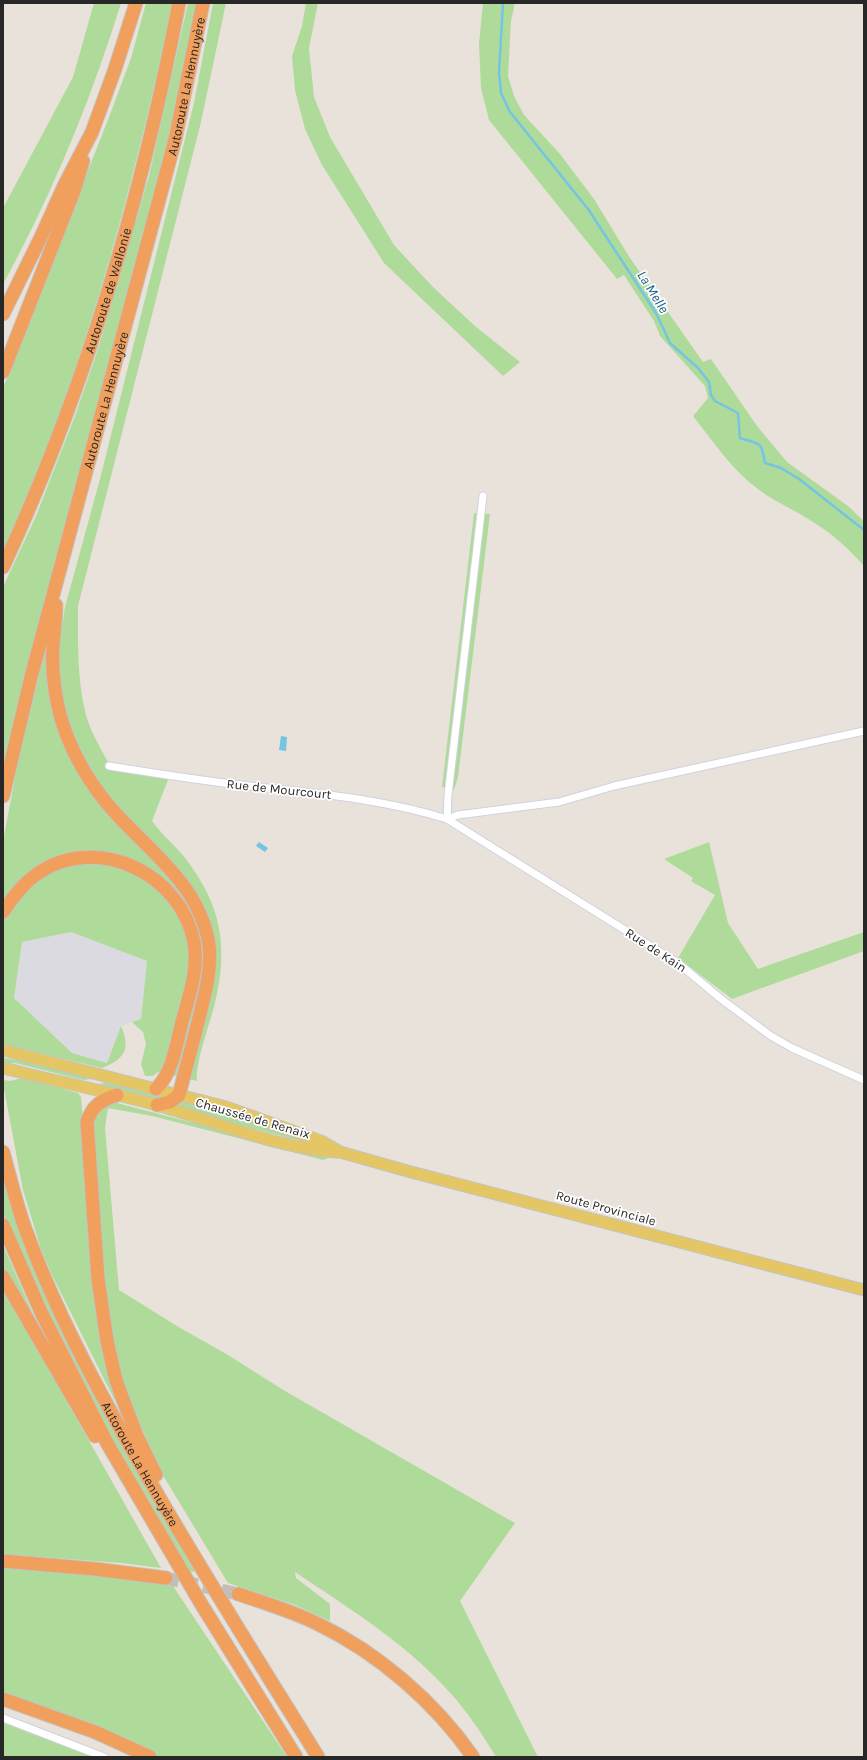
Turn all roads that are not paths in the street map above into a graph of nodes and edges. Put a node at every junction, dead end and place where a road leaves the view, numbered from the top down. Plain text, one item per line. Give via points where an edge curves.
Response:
1 (136, 3) edge
2 (179, 3) edge
3 (203, 3) edge
4 (92, 132) junction
5 (3, 314) edge
6 (3, 372) edge
7 (483, 496) dead end
8 (3, 567) edge
9 (56, 585) junction
10 (864, 731) edge
11 (108, 766) dead end
12 (3, 796) edge
13 (447, 819) junction
14 (3, 912) edge
15 (3, 1050) edge
16 (3, 1068) edge
17 (864, 1080) edge
18 (156, 1089) junction
19 (117, 1095) junction
20 (179, 1095) junction
21 (157, 1105) junction
22 (3, 1152) edge
23 (340, 1152) junction
24 (3, 1225) edge
25 (3, 1276) edge
26 (864, 1290) edge
27 (127, 1478) junction
28 (187, 1544) junction
29 (3, 1561) edge
30 (166, 1578) tunnel mouth
31 (238, 1594) tunnel mouth
32 (3, 1699) edge
33 (3, 1718) edge
34 (104, 1757) edge
35 (150, 1757) edge
36 (296, 1757) edge
37 (318, 1757) edge
38 (473, 1757) edge

1 - 4 highway
2 - 8 highway, Autoroute de Wallonie via 145,154 107,293 85,362 43,475
3 - 9 highway, Autoroute La Hennuyère via 176,140
4 - 5 highway
4 - 6 highway via 74,191
7 - 13 street
9 - 12 highway, Autoroute La Hennuyère
9 - 20 highway via 53,671 66,735 93,786 118,816 173,872 197,905 204,923 209,945 208,983
10 - 13 street via 614,786 559,802 458,815
11 - 13 street, Rue de Mourcourt via 204,781 348,796
13 - 17 street, Rue de Kain via 678,963 771,1036
14 - 18 highway via 13,897 40,872 58,863 80,859 120,861 141,869 172,895 187,919 194,942 195,959 193,978 169,1071
15 - 18 main road, Chaussée de Renaix
16 - 19 main road, Chaussée de Renaix
18 - 20 main road, Chaussée de Renaix
19 - 21 main road, Chaussée de Renaix
19 - 28 highway via 96,1105 86,1122 98,1279 107,1341 116,1380 127,1411 158,1481 180,1518
20 - 21 highway via 170,1102
20 - 23 main road, Chaussée de Renaix via 248,1114
21 - 23 main road, Chaussée de Renaix via 291,1145
22 - 28 highway, Autoroute La Hennuyère via 24,1226 56,1304 123,1434
23 - 26 main road, Route Provinciale
24 - 27 highway, Autoroute La Hennuyère via 40,1312
25 - 27 highway via 109,1461
27 - 36 highway, Autoroute La Hennuyère
28 - 37 highway, Autoroute La Hennuyère
29 - 30 highway
31 - 38 highway via 318,1624 362,1649 402,1680 439,1715
32 - 35 highway via 95,1732
33 - 34 street

